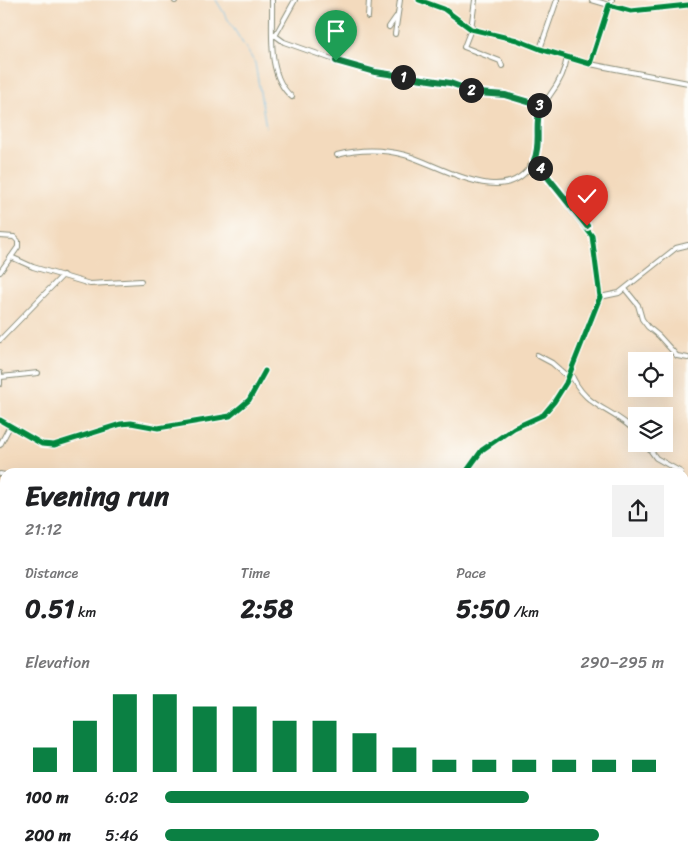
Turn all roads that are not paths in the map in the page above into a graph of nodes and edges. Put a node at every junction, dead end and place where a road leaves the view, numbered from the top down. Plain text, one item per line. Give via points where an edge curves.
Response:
1 (272, 0) edge
2 (295, 0) edge
3 (369, 0) edge
4 (400, 0) edge
5 (419, 0) edge
6 (475, 0) edge
7 (557, 0) edge
8 (592, 0) edge
9 (612, 0) edge
10 (609, 5) junction
11 (688, 5) edge
12 (397, 15) junction
13 (368, 17) dead end
14 (389, 27) dead end
15 (472, 29) junction
16 (395, 34) dead end
17 (274, 35) junction
18 (540, 49) junction
19 (567, 57) junction
20 (590, 64) junction
21 (502, 66) dead end
22 (688, 83) edge
23 (292, 97) dead end
24 (542, 106) junction
25 (337, 155) dead end
26 (534, 160) junction
27 (0, 236) edge
28 (688, 245) edge
29 (11, 257) junction
30 (0, 272) edge
31 (63, 275) junction
32 (141, 281) dead end
33 (625, 290) junction
34 (600, 297) junction
35 (0, 340) edge
36 (537, 355) dead end
37 (688, 358) edge
38 (265, 371) dead end
39 (570, 371) junction
40 (38, 373) dead end
41 (1, 375) edge
42 (568, 377) junction
43 (0, 384) edge
44 (0, 420) edge
45 (10, 426) junction
46 (628, 426) edge
47 (0, 445) edge
48 (652, 452) edge
49 (469, 468) edge
50 (674, 468) edge

1 - 17 street
2 - 17 street
3 - 13 street
4 - 12 street
5 - 15 street via 444,9
6 - 15 street
7 - 18 street
8 - 10 street
9 - 10 street
10 - 11 street via 631,11
10 - 20 street
12 - 14 street
12 - 16 street
15 - 18 street
15 - 21 street via 465,49 490,56 500,61
17 - 23 street via 278,79
17 - 24 street via 349,65 450,83 478,93 505,95
18 - 19 street
19 - 20 street
19 - 24 street via 562,77
20 - 22 street
24 - 26 street
25 - 26 street via 367,150 389,152 426,162 466,179 496,185 516,180
26 - 34 street via 592,236
27 - 29 street via 14,237 18,242
28 - 33 street via 676,248
29 - 30 street
29 - 31 street
31 - 32 street via 90,284
31 - 35 street
33 - 34 street
33 - 37 street via 638,306 648,327 677,356
34 - 39 street
36 - 42 street
38 - 45 street via 249,400 230,416 158,428 121,424 54,445 42,444
39 - 42 street
39 - 46 street via 575,384 587,398
40 - 41 street
41 - 43 street
42 - 49 street via 544,415 514,428 482,450
44 - 45 street
45 - 47 street
48 - 50 street

